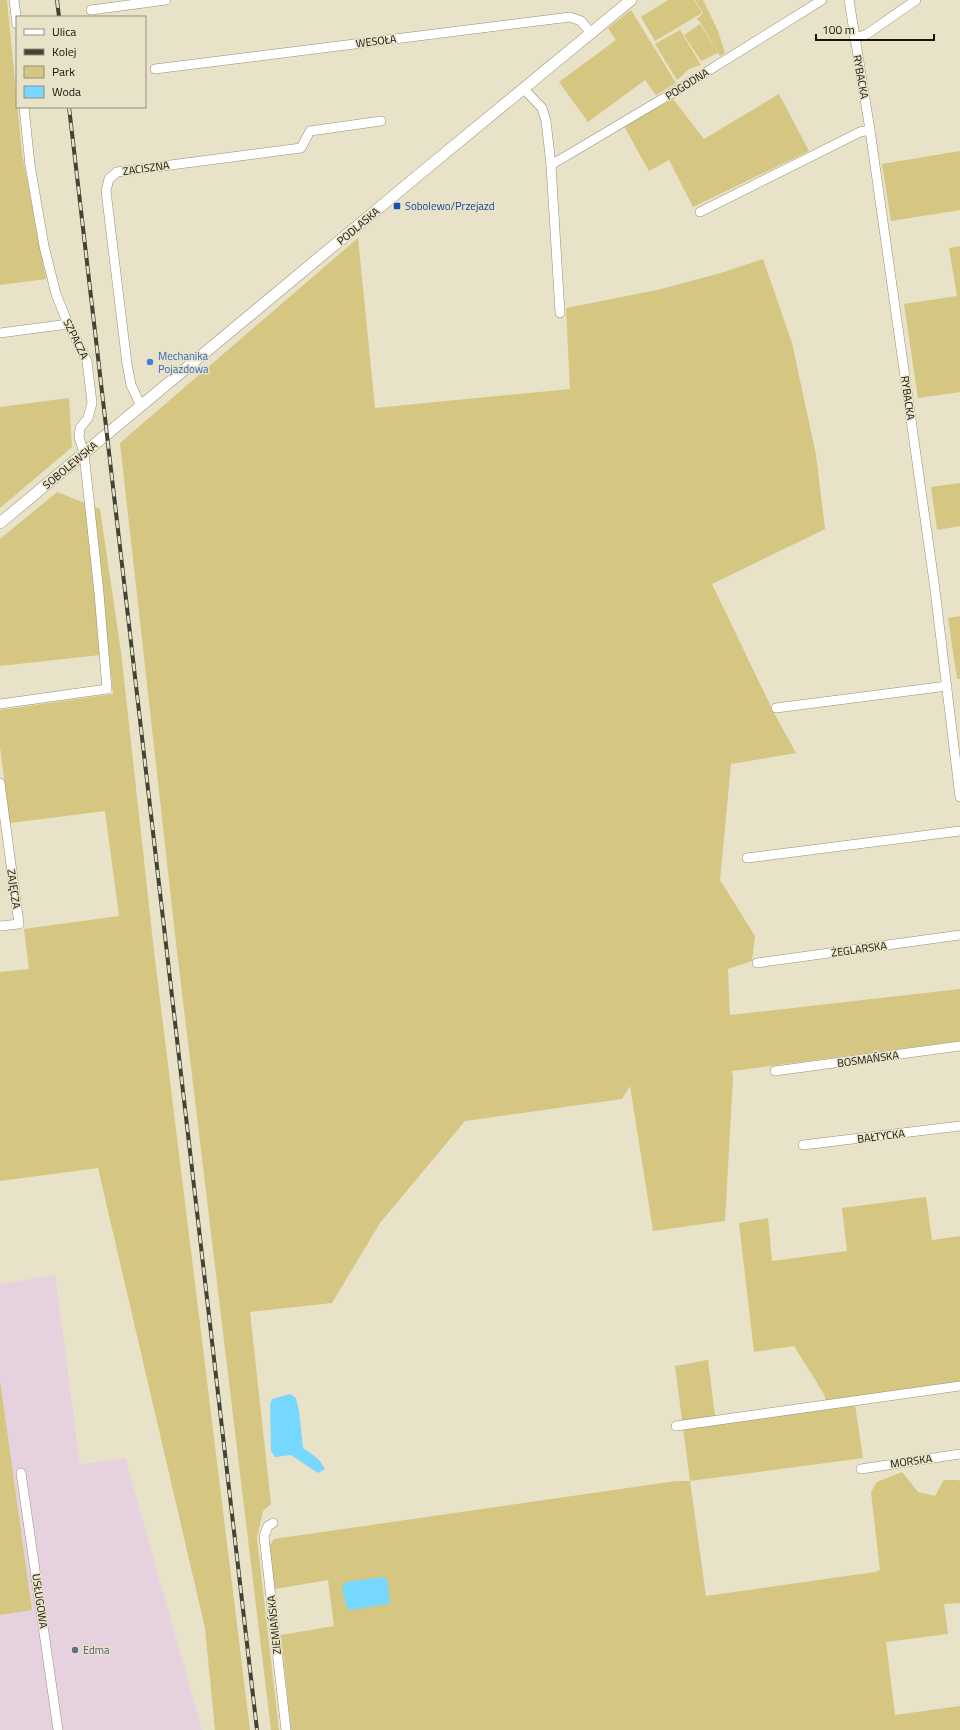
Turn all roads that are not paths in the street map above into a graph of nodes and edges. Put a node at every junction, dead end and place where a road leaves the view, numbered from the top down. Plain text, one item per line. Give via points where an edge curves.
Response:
1 (14, 0) edge
2 (166, 0) edge
3 (822, 0) edge
4 (849, 0) edge
5 (916, 0) edge
6 (626, 2) edge
7 (91, 10) dead end
8 (16, 16) edge
9 (591, 33) junction
10 (854, 39) junction
11 (155, 69) dead end
12 (523, 88) junction
13 (24, 108) edge
14 (381, 121) dead end
15 (870, 130) junction
16 (551, 166) junction
17 (700, 212) dead end
18 (560, 313) dead end
19 (68, 324) junction
20 (0, 333) edge
21 (141, 406) junction
22 (84, 453) junction
23 (0, 524) edge
24 (947, 686) junction
25 (0, 704) edge
26 (776, 708) dead end
27 (0, 783) edge
28 (960, 797) edge
29 (960, 831) edge
30 (747, 858) dead end
31 (0, 926) edge
32 (960, 935) edge
33 (757, 963) dead end
34 (960, 1046) edge
35 (775, 1071) dead end
36 (960, 1126) edge
37 (803, 1145) dead end
38 (960, 1386) edge
39 (676, 1426) dead end
40 (960, 1454) edge
41 (861, 1469) dead end
42 (21, 1473) dead end
43 (273, 1523) dead end
44 (58, 1730) edge
45 (286, 1730) edge

1 - 8 street
2 - 7 street
3 - 16 street, POGODNA
4 - 10 street, RYBACKA
5 - 10 street via 867,34
6 - 9 street, PODLASKA
9 - 11 street, WESOŁA via 581,22 570,17
9 - 12 street, PODLASKA
10 - 15 street, RYBACKA
12 - 16 street via 542,108 546,120
12 - 21 street, PODLASKA
13 - 19 street, SZPACZA via 30,165 44,246 56,294
14 - 21 street, ZACISZNA via 310,131 301,148 117,172 109,179 106,191 127,368 131,385
15 - 17 street via 860,132
15 - 24 street, RYBACKA
16 - 18 street
19 - 20 street
19 - 22 street, SZPACZA via 87,361 92,403 88,418 80,428 79,437
21 - 22 street, SOBOLEWSKA
22 - 23 street, SOBOLEWSKA
22 - 25 street, SZPACZA via 107,689
24 - 26 street
24 - 28 street, RYBACKA
27 - 31 street, ZAJĘCZA via 19,924
29 - 30 street
32 - 33 street, ŻEGLARSKA
34 - 35 street, BOSMAŃSKA
36 - 37 street, BAŁTYCKA
38 - 39 street
40 - 41 street, MORSKA
42 - 44 street, USŁUGOWA
43 - 45 street, ZIEMIAŃSKA via 268,1526 264,1536

